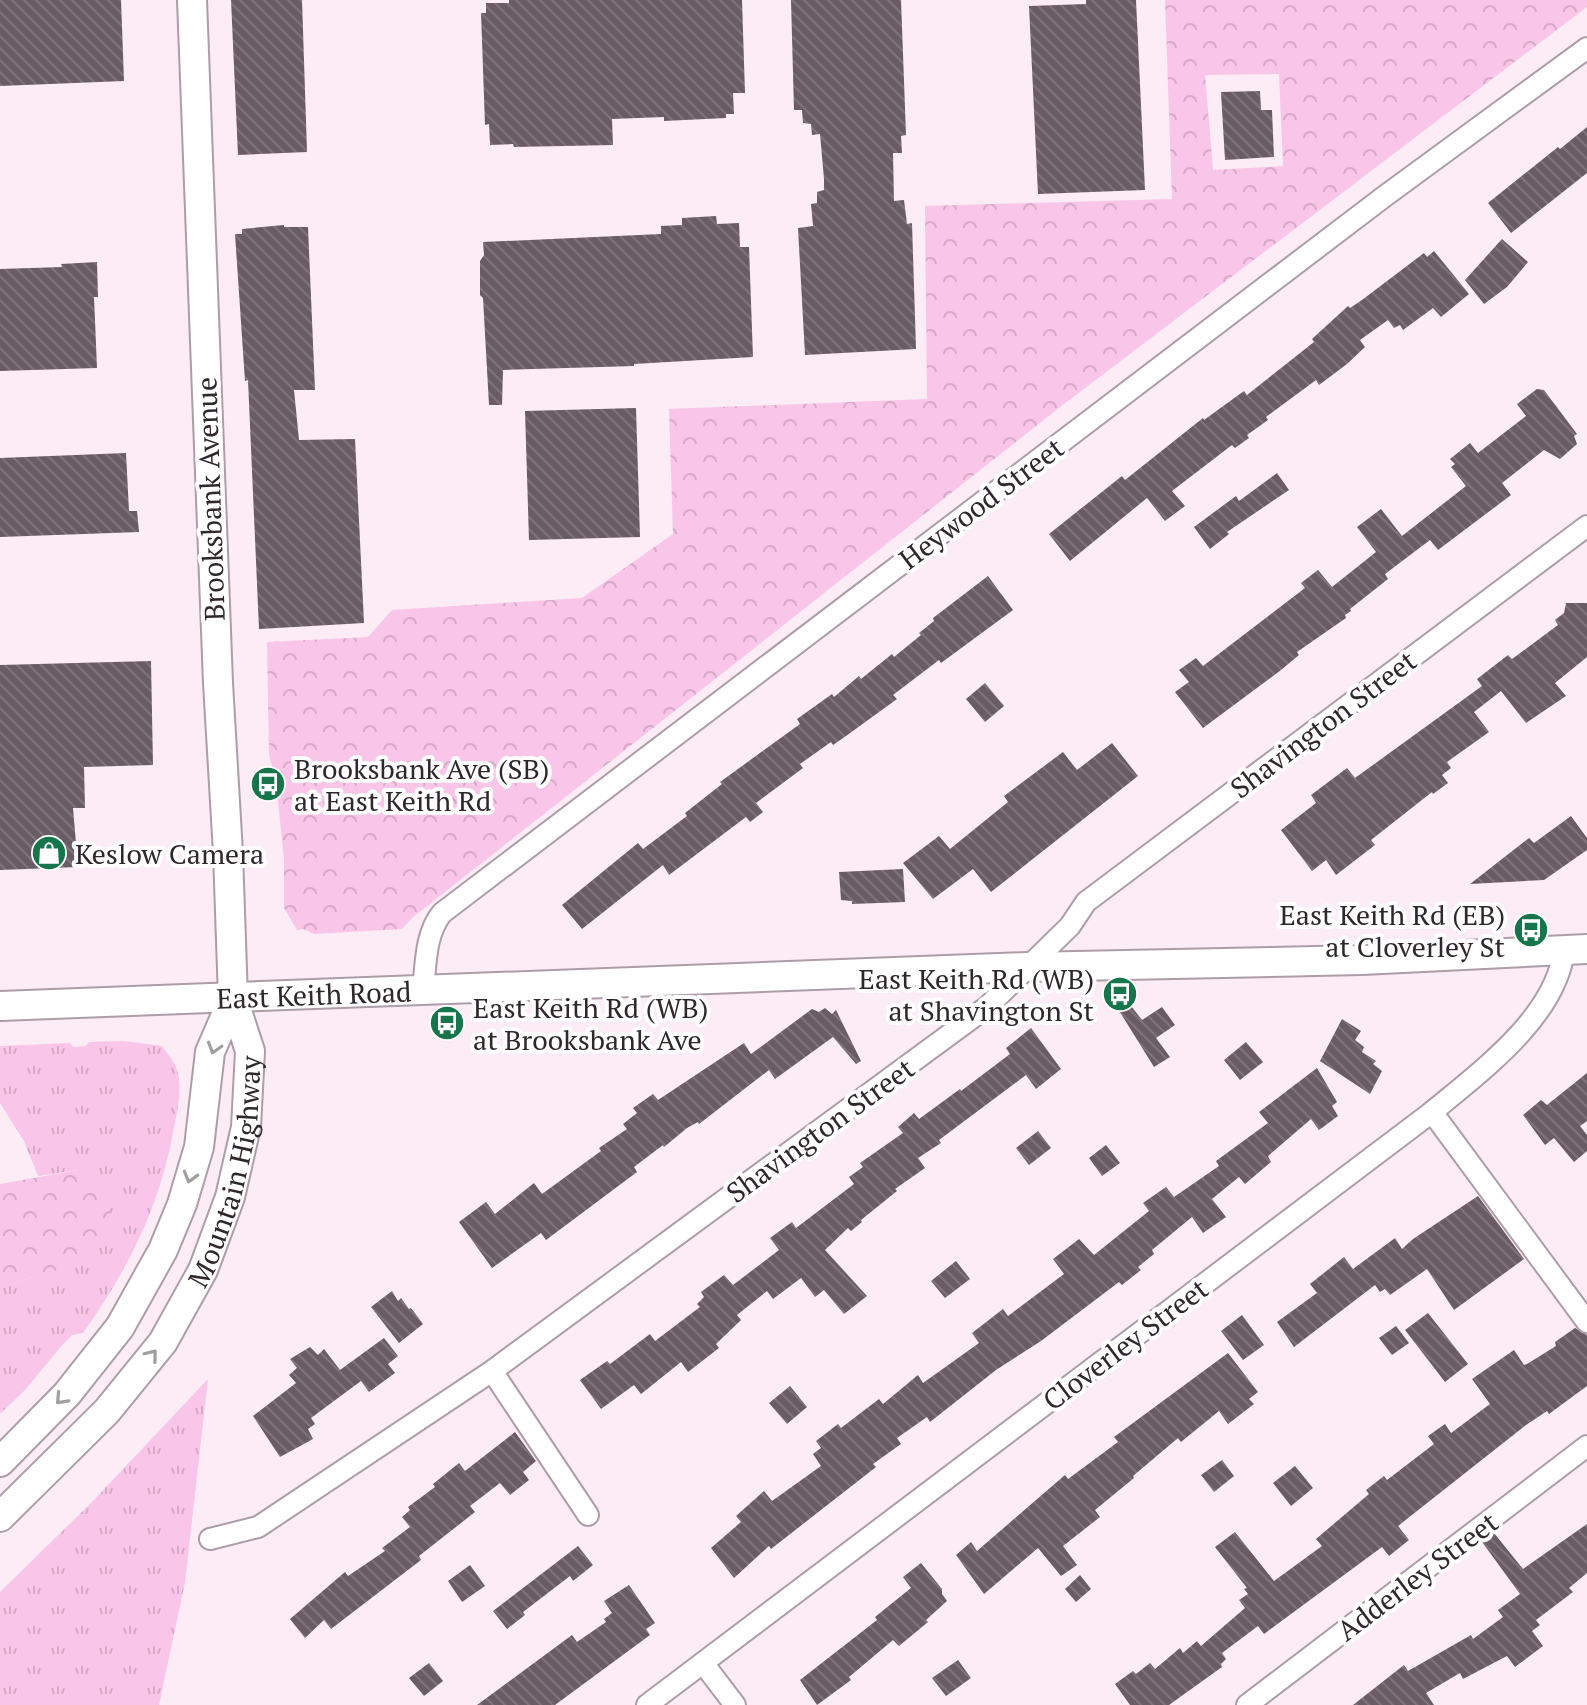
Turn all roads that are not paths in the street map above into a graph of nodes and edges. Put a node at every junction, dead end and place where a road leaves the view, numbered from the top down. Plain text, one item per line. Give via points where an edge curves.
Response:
1 (192, 0) edge
2 (1587, 48) edge
3 (1587, 526) edge
4 (1576, 949) edge
5 (1027, 967) junction
6 (423, 990) junction
7 (233, 999) junction
8 (0, 1006) edge
9 (1432, 1112) junction
10 (1587, 1322) edge
11 (492, 1371) junction
12 (1587, 1446) edge
13 (0, 1462) edge
14 (588, 1515) dead end
15 (0, 1517) edge
16 (210, 1539) dead end
17 (703, 1663) junction
18 (647, 1705) edge
19 (735, 1705) edge
20 (1247, 1705) edge

1 - 7 main road, Brooksbank Avenue
2 - 6 street, Heywood Street via 442,913 429,935
3 - 5 street, Shavington Street via 1086,902 1070,926
4 - 5 main road, East Keith Road
4 - 9 street, Cloverley Street via 1505,1050
5 - 6 main road, East Keith Road
5 - 11 street, Shavington Street via 987,1007
6 - 7 main road, East Keith Road
7 - 8 main road, East Keith Road
7 -> 13 main road, Mountain Highway via 210,1052 199,1147 163,1250 120,1327 67,1394
15 -> 7 main road, Mountain Highway via 107,1411 163,1342 203,1270 230,1197 246,1127 250,1051
9 - 10 street
9 - 17 street, Cloverley Street
11 - 14 street
11 - 16 street, Shavington Street via 258,1527
12 - 20 street, Adderley Street
17 - 18 street, Cloverley Street
17 - 19 street

